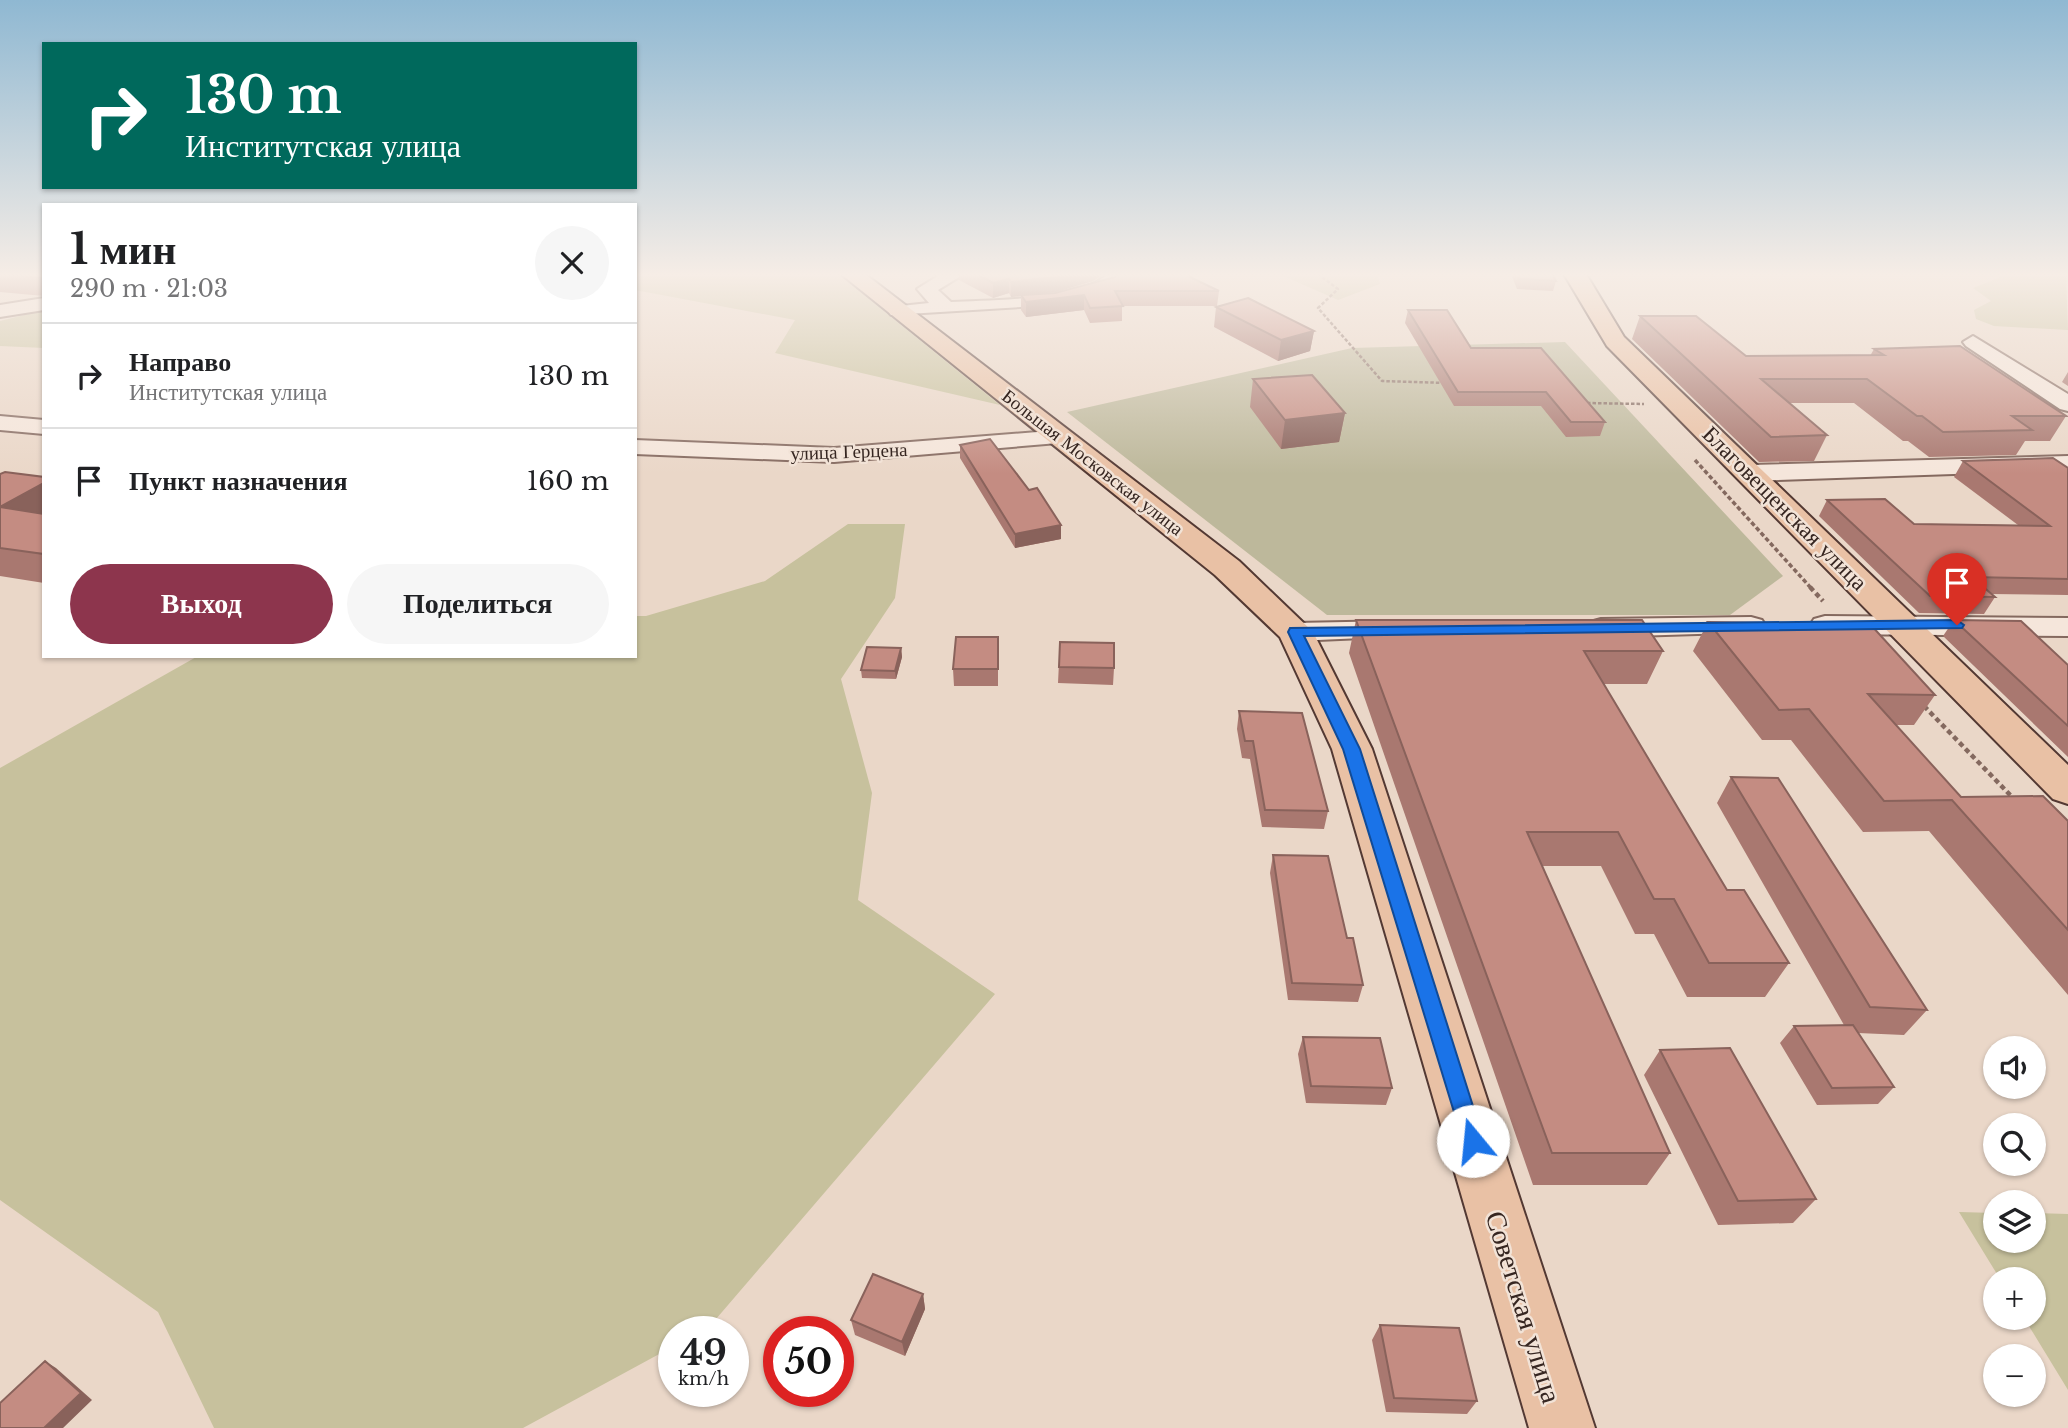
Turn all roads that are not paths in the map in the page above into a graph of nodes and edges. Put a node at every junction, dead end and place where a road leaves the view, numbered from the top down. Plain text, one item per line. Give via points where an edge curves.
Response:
1 (937, 341) edge
2 (1615, 341) edge
3 (1973, 342) dead end
4 (2068, 404) edge
5 (42, 427) edge
6 (6, 428) edge
7 (1062, 437) junction
8 (637, 447) edge
9 (2068, 463) edge
10 (1751, 473) junction
11 (1901, 624) junction
12 (2068, 626) edge
13 (1567, 628) edge
14 (1428, 630) edge
15 (1295, 632) junction
16 (2068, 789) edge
17 (1562, 1428) edge

1 - 7 main road, Большая Московская улица
2 - 10 main road, Благовещенская улица
3 - 4 street
5 - 6 street
7 - 8 street, улица Герцена via 834,455
7 - 15 main road, Большая Московская улица via 1227,568
9 - 10 street
10 - 11 main road, Благовещенская улица
11 - 12 street
11 - 13 street
11 - 16 main road, Благовещенская улица
14 - 15 street
15 - 17 main road, Советская улица via 1352,749

